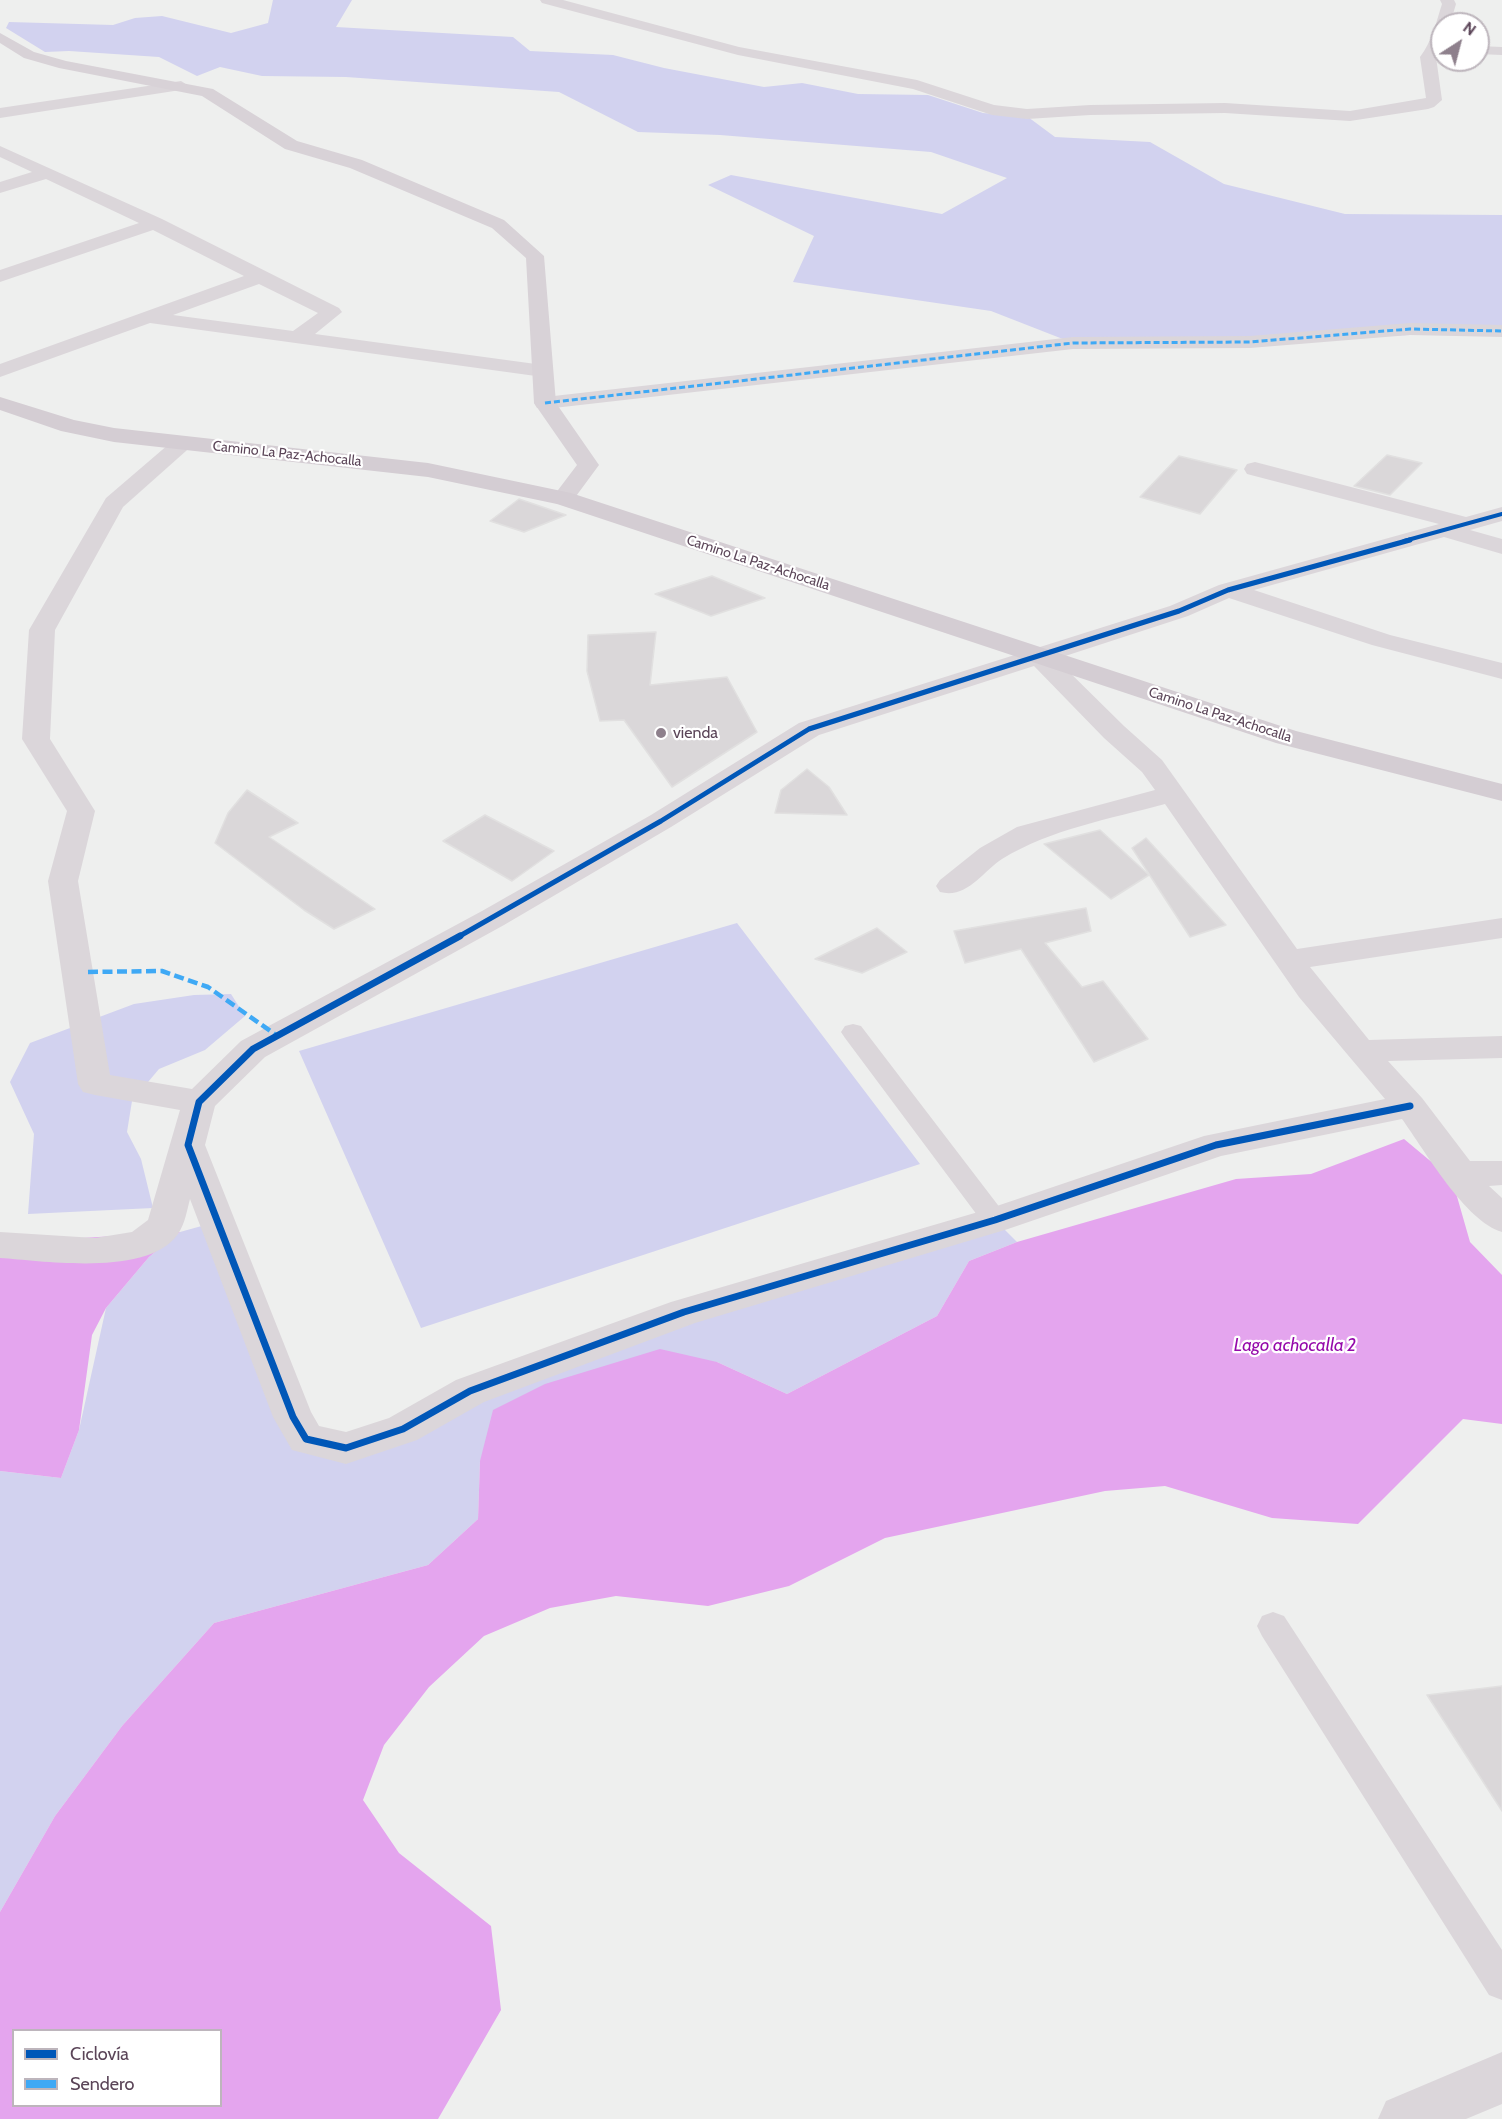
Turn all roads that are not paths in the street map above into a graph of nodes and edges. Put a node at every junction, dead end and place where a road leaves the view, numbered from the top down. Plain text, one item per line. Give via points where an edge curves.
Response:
1 (547, 0) edge
2 (0, 38) edge
3 (1430, 55) edge
4 (1430, 71) edge
5 (1430, 72) edge
6 (181, 86) junction
7 (0, 113) edge
8 (0, 151) edge
9 (48, 173) junction
10 (0, 188) edge
11 (156, 223) junction
12 (0, 276) edge
13 (260, 276) junction
14 (147, 318) junction
15 (1502, 331) edge
16 (297, 338) junction
17 (0, 371) edge
18 (543, 371) junction
19 (0, 403) edge
20 (545, 403) junction
21 (184, 443) junction
22 (1255, 469) dead end
23 (563, 498) junction
24 (1502, 514) edge
25 (1454, 527) junction
26 (1502, 547) edge
27 (1228, 590) junction
28 (1038, 656) junction
29 (1502, 671) edge
30 (1502, 793) edge
31 (1171, 795) junction
32 (951, 886) dead end
33 (1502, 928) edge
34 (1289, 960) junction
35 (853, 1032) dead end
36 (1502, 1047) edge
37 (1360, 1051) junction
38 (199, 1102) junction
39 (1410, 1106) junction
40 (188, 1145) junction
41 (1502, 1173) edge
42 (1459, 1174) junction
43 (1502, 1219) edge
44 (995, 1220) junction
45 (0, 1245) edge
46 (1273, 1626) dead end
47 (1502, 1982) edge
48 (1502, 2078) edge
49 (1404, 2119) edge

1 - 5 street via 738,51 917,85 992,110 1027,114 1225,108 1350,116 1428,104 1434,100
2 - 6 main road via 29,55 64,65
3 - 4 street
6 - 7 street
6 - 18 main road via 222,100 291,145 356,164 498,224 535,256
8 - 9 street
9 - 10 street
9 - 11 street
11 - 12 street
11 - 13 street
13 - 14 street
13 - 16 street via 332,312
14 - 16 street
14 - 17 street
15 - 20 street via 1410,329 1250,342 1073,343
16 - 18 street
18 - 20 main road
19 - 21 main road, Camino La Paz-Achocalla via 69,426
20 - 23 main road via 588,465
21 - 23 main road, Camino La Paz-Achocalla via 428,470
21 - 38 street via 114,503 42,630 36,739 81,811 63,881 95,1084
22 - 25 street
23 - 28 main road, Camino La Paz-Achocalla
24 - 25 street
25 - 26 street
25 - 27 street
27 - 28 street via 1179,611
27 - 29 street via 1381,640
28 - 30 main road, Camino La Paz-Achocalla via 1286,737
28 - 31 street via 1152,766
28 - 38 street via 809,729 493,918 253,1049
31 - 32 street via 1027,833 990,854
31 - 34 street
33 - 34 street
34 - 37 street
35 - 44 lane
36 - 37 street
37 - 39 street
38 - 40 street
39 - 42 street
39 - 44 street via 1216,1145
40 - 44 street via 293,1417 306,1438 346,1448 403,1429 470,1391 684,1312
40 - 45 street via 164,1227 141,1244 95,1251
41 - 42 street
42 - 43 street
46 - 47 lane
48 - 49 street

